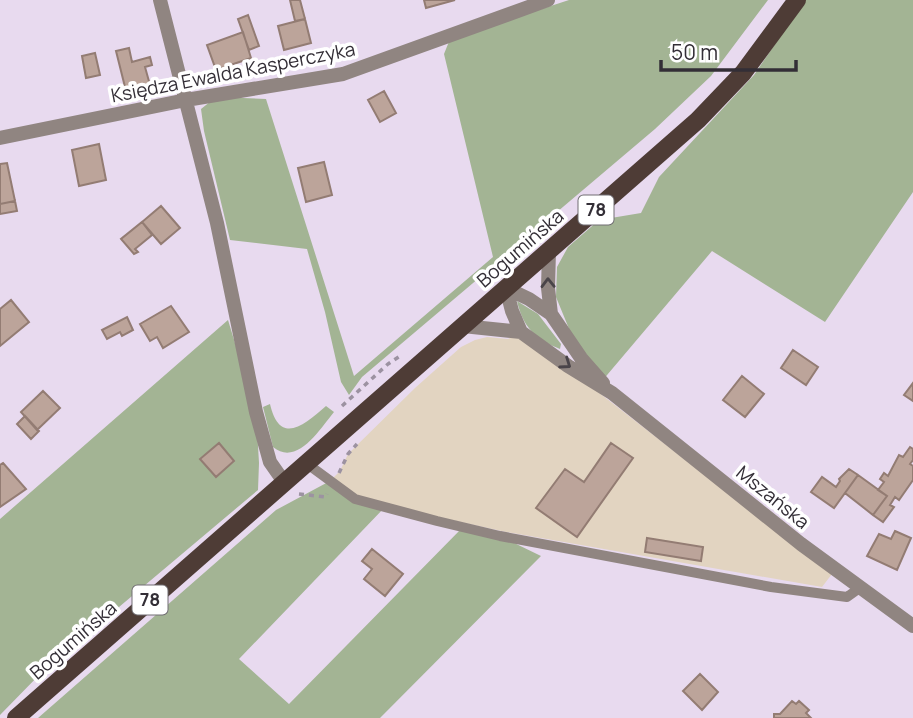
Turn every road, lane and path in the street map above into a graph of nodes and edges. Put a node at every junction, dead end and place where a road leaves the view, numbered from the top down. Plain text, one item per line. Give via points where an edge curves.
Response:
1 (160, 0) edge
2 (548, 0) edge
3 (797, 0) edge
4 (186, 100) junction
5 (0, 138) edge
6 (549, 251) junction
7 (506, 288) junction
8 (551, 314) junction
9 (463, 326) junction
10 (521, 332) junction
11 (612, 393) junction
12 (357, 444) dead end
13 (306, 463) junction
14 (330, 481) junction
15 (291, 488) junction
16 (861, 587) junction
17 (913, 626) edge
18 (16, 718) edge

1 - 4 street
2 - 4 street, Księdza Ewalda Kasperczyka via 343,74
3 - 6 main road, Bogumińska / 78 via 743,73 698,120
4 - 5 street, Księdza Ewalda Kasperczyka
4 - 15 street via 219,230 256,412 270,462
6 - 7 main road, Bogumińska / 78
8 -> 6 street
7 - 8 street
7 - 9 main road, Bogumińska / 78
7 - 10 street
8 - 11 street, Mszańska
9 - 10 street
9 - 13 main road, Bogumińska / 78
10 -> 11 street, Mszańska
11 - 16 street, Mszańska
12 - 14 path
13 - 14 lane
13 - 15 main road, Bogumińska / 78
14 - 15 path via 326,497
14 - 16 lane via 355,499 500,537 771,587 847,597
15 - 18 main road, Bogumińska / 78
16 - 17 street, Mszańska

